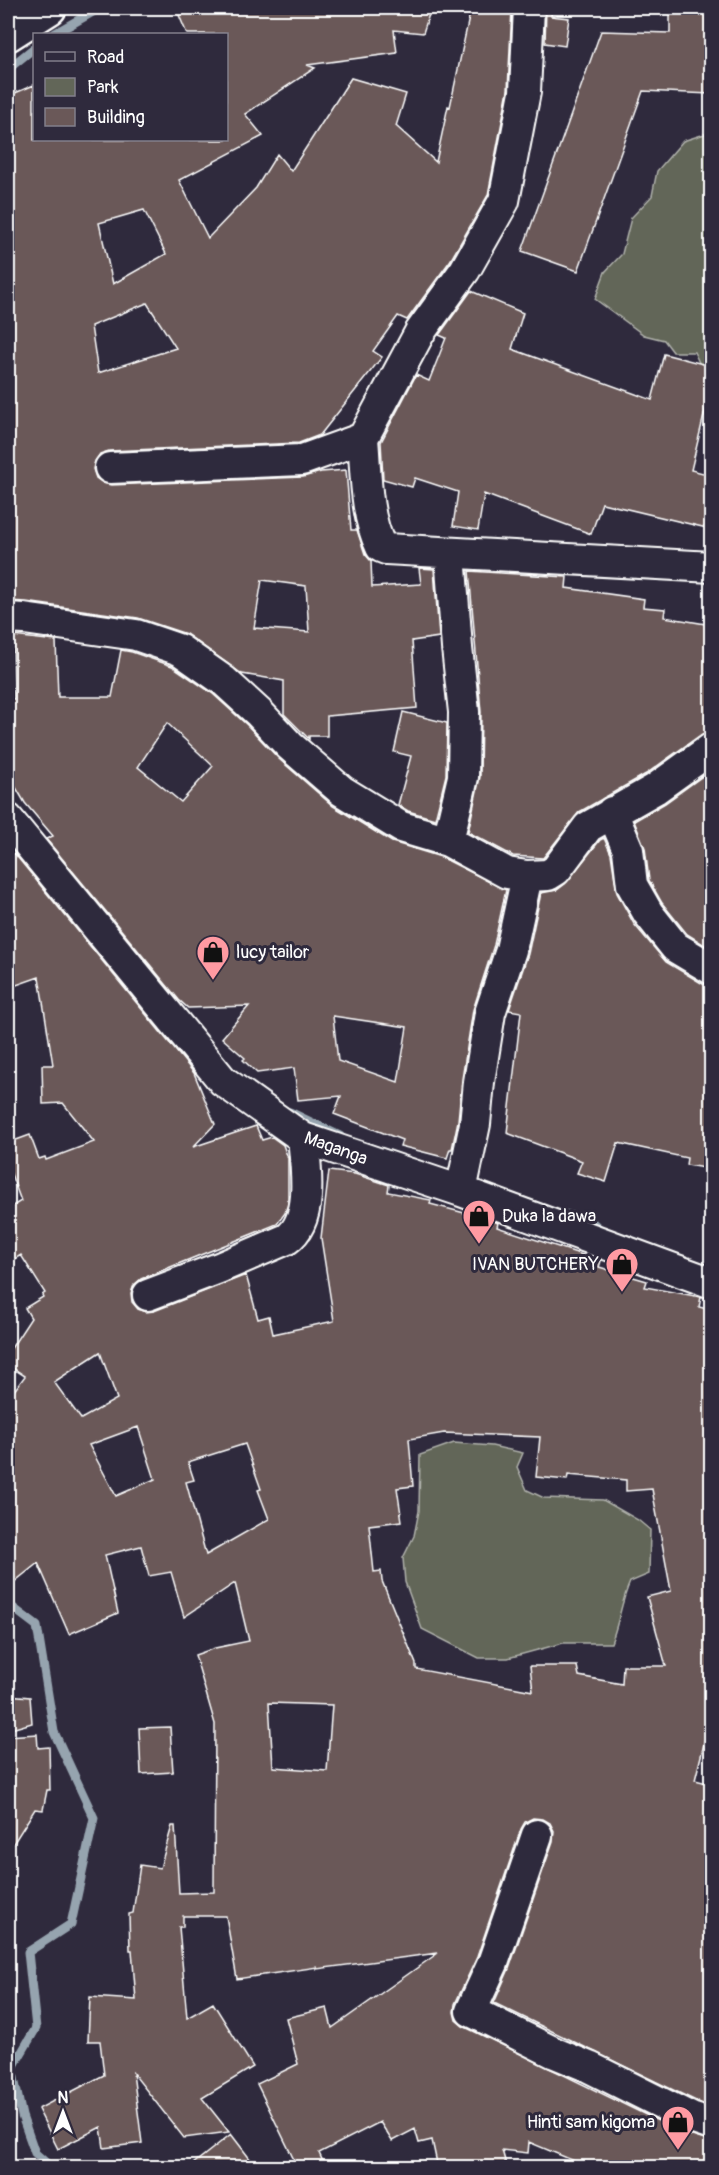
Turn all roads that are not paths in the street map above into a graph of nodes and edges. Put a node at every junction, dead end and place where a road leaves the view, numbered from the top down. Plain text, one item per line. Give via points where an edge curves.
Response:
1 (49, 8) edge
2 (529, 8) edge
3 (8, 34) edge
4 (363, 438) junction
5 (110, 468) dead end
6 (450, 554) junction
7 (711, 567) edge
8 (8, 618) edge
9 (711, 748) edge
10 (612, 812) junction
11 (8, 819) edge
12 (448, 841) junction
13 (527, 876) junction
14 (711, 969) edge
15 (303, 1138) junction
16 (461, 1191) junction
17 (711, 1283) edge
18 (148, 1295) dead end
19 (537, 1834) dead end
20 (711, 2125) edge

1 - 3 street
2 - 4 street via 525,92 504,201 465,270 420,332
4 - 5 street via 302,460
4 - 6 street via 369,505 381,547
6 - 7 street
6 - 12 street via 464,712 463,777
8 - 12 street via 135,635 180,650 224,681 342,791 401,827
9 - 10 street via 655,789
10 - 13 street via 588,827 556,870
10 - 14 street via 627,849 632,885 648,913 675,947
11 - 15 street, Maganga via 223,1081
12 - 13 street via 507,873
13 - 16 street via 490,1013 475,1124
15 - 16 street, Maganga
15 - 18 street via 307,1179 295,1233
16 - 17 street, Maganga
19 - 20 street via 493,1963 471,2011

